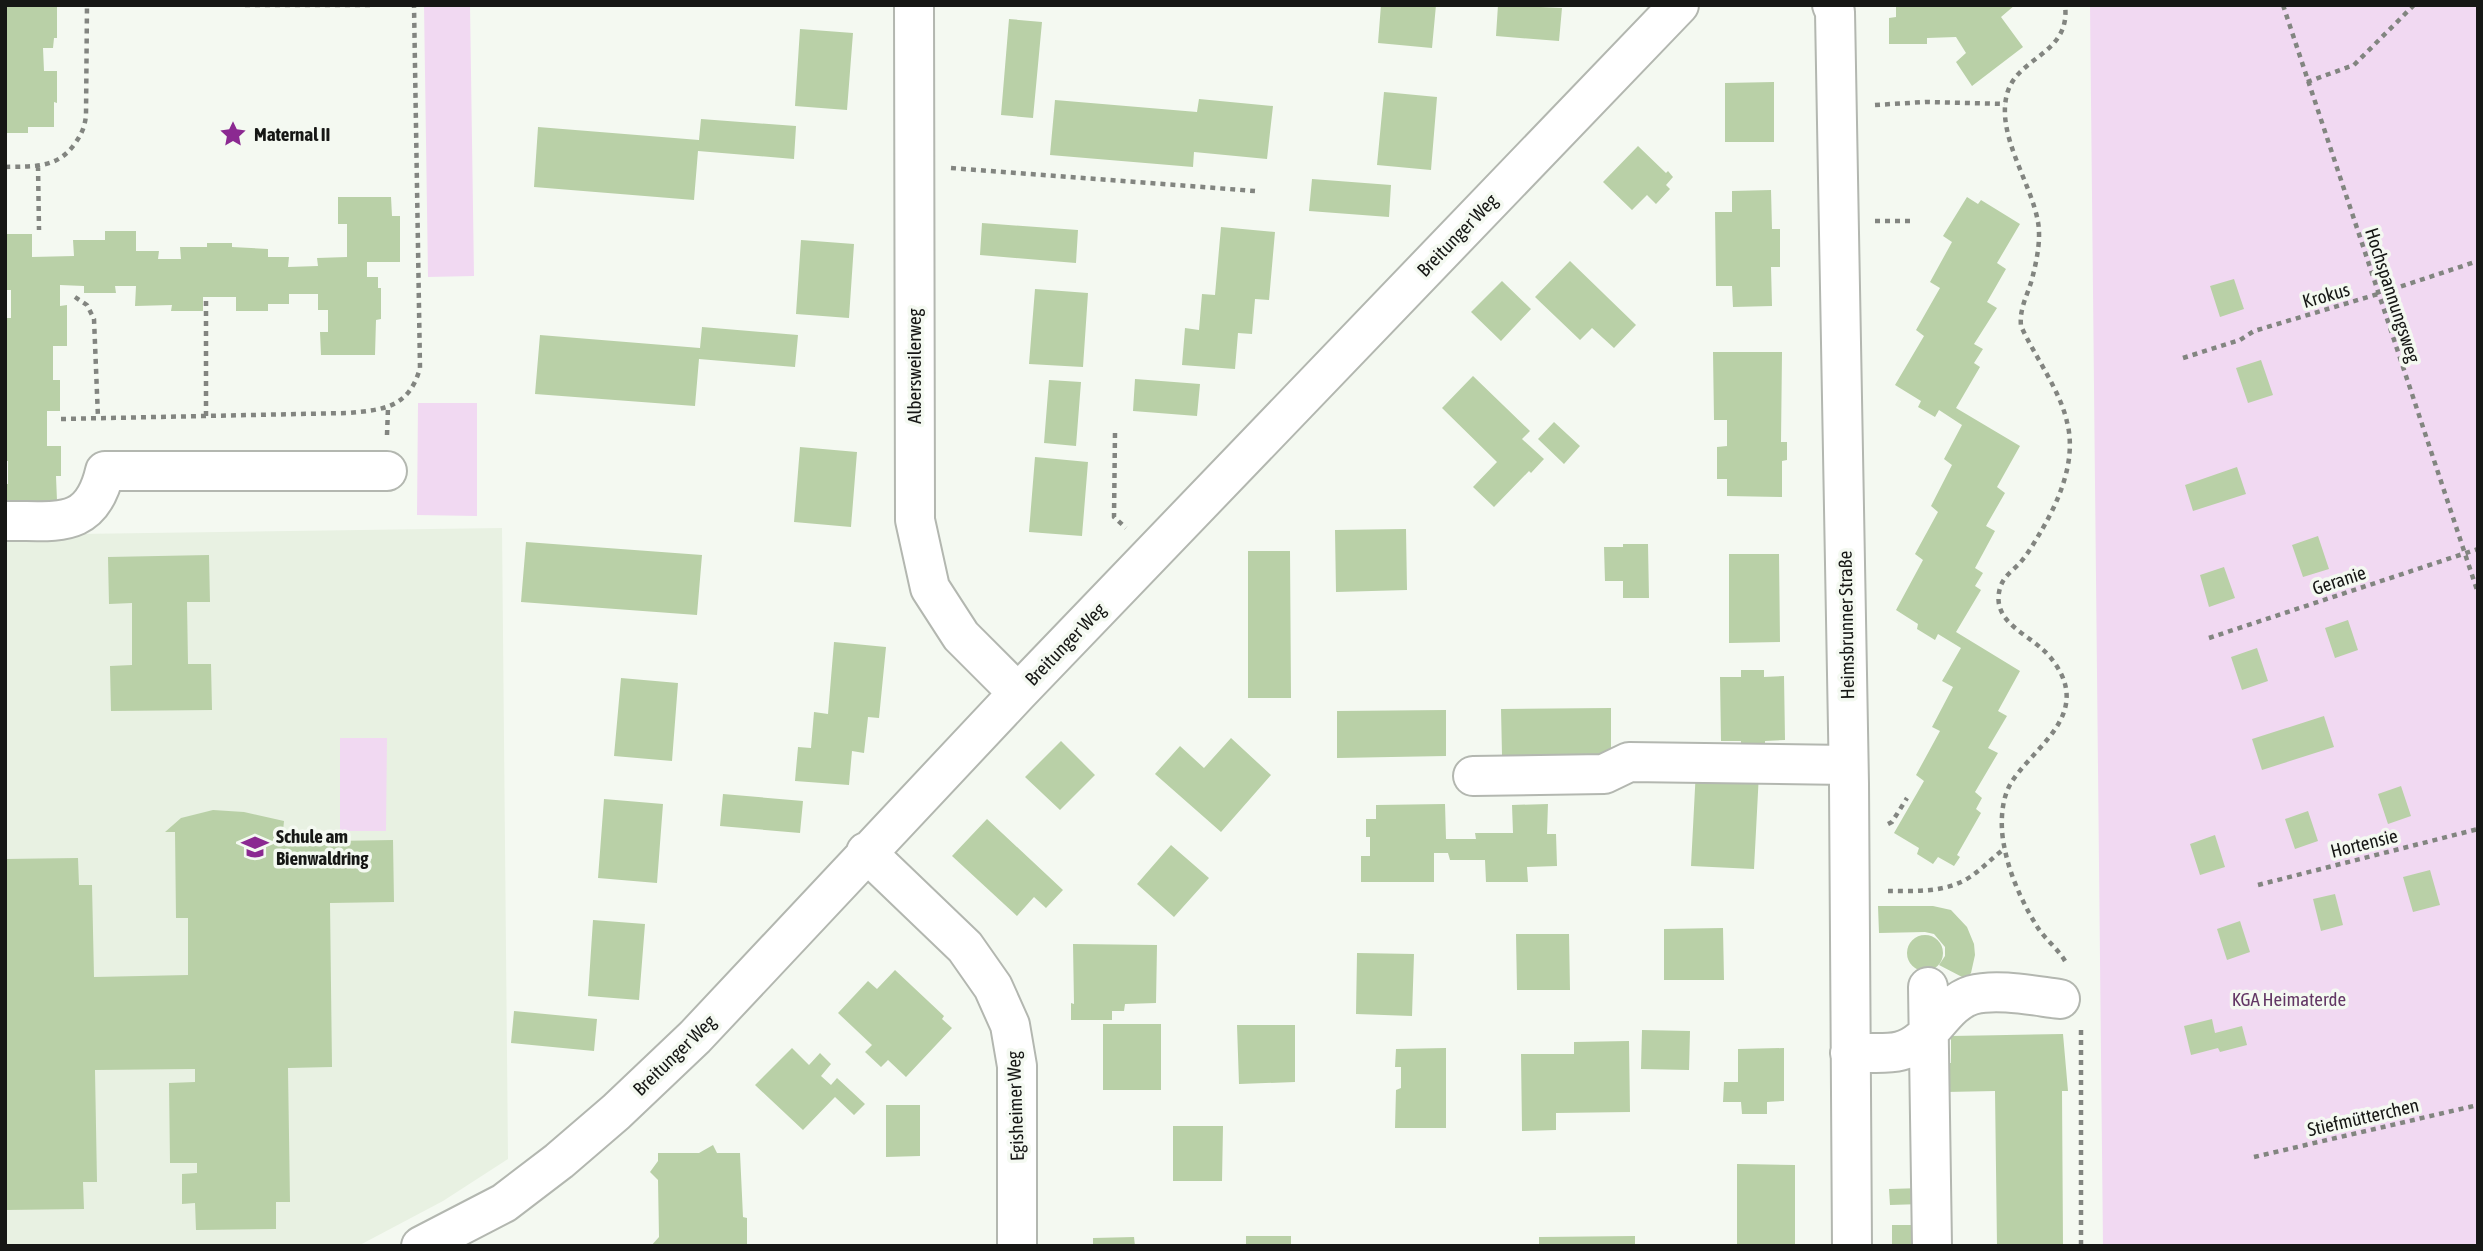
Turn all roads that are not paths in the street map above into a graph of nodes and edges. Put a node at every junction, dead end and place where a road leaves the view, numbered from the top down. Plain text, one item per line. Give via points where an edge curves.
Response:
1 (914, 5) edge
2 (1679, 5) edge
3 (1832, 5) edge
4 (387, 471) dead end
5 (5, 521) edge
6 (1018, 693) junction
7 (1848, 765) junction
8 (1473, 776) dead end
9 (866, 852) junction
10 (1928, 987) dead end
11 (2070, 996) road end
12 (1850, 1053) junction
13 (421, 1246) edge
14 (1017, 1246) edge
15 (1852, 1246) edge
16 (1932, 1246) edge

1 - 6 street, Albersweilerweg via 915,520 930,588 961,636
2 - 6 street, Breitunger Weg
3 - 7 street, Heimsbrunner Straße
4 - 5 street via 105,471 101,488 85,512 57,520
6 - 9 street, Breitunger Weg
7 - 8 street via 1629,762 1604,774
7 - 12 street, Heimsbrunner Straße
9 - 13 street, Breitunger Weg via 695,1037 615,1112 504,1203
9 - 14 street, Egisheimer Weg via 965,947 993,987 1010,1025 1017,1066
10 - 16 street
11 - 12 street via 1972,995 1911,1046 1892,1052
12 - 15 street, Heimsbrunner Straße

